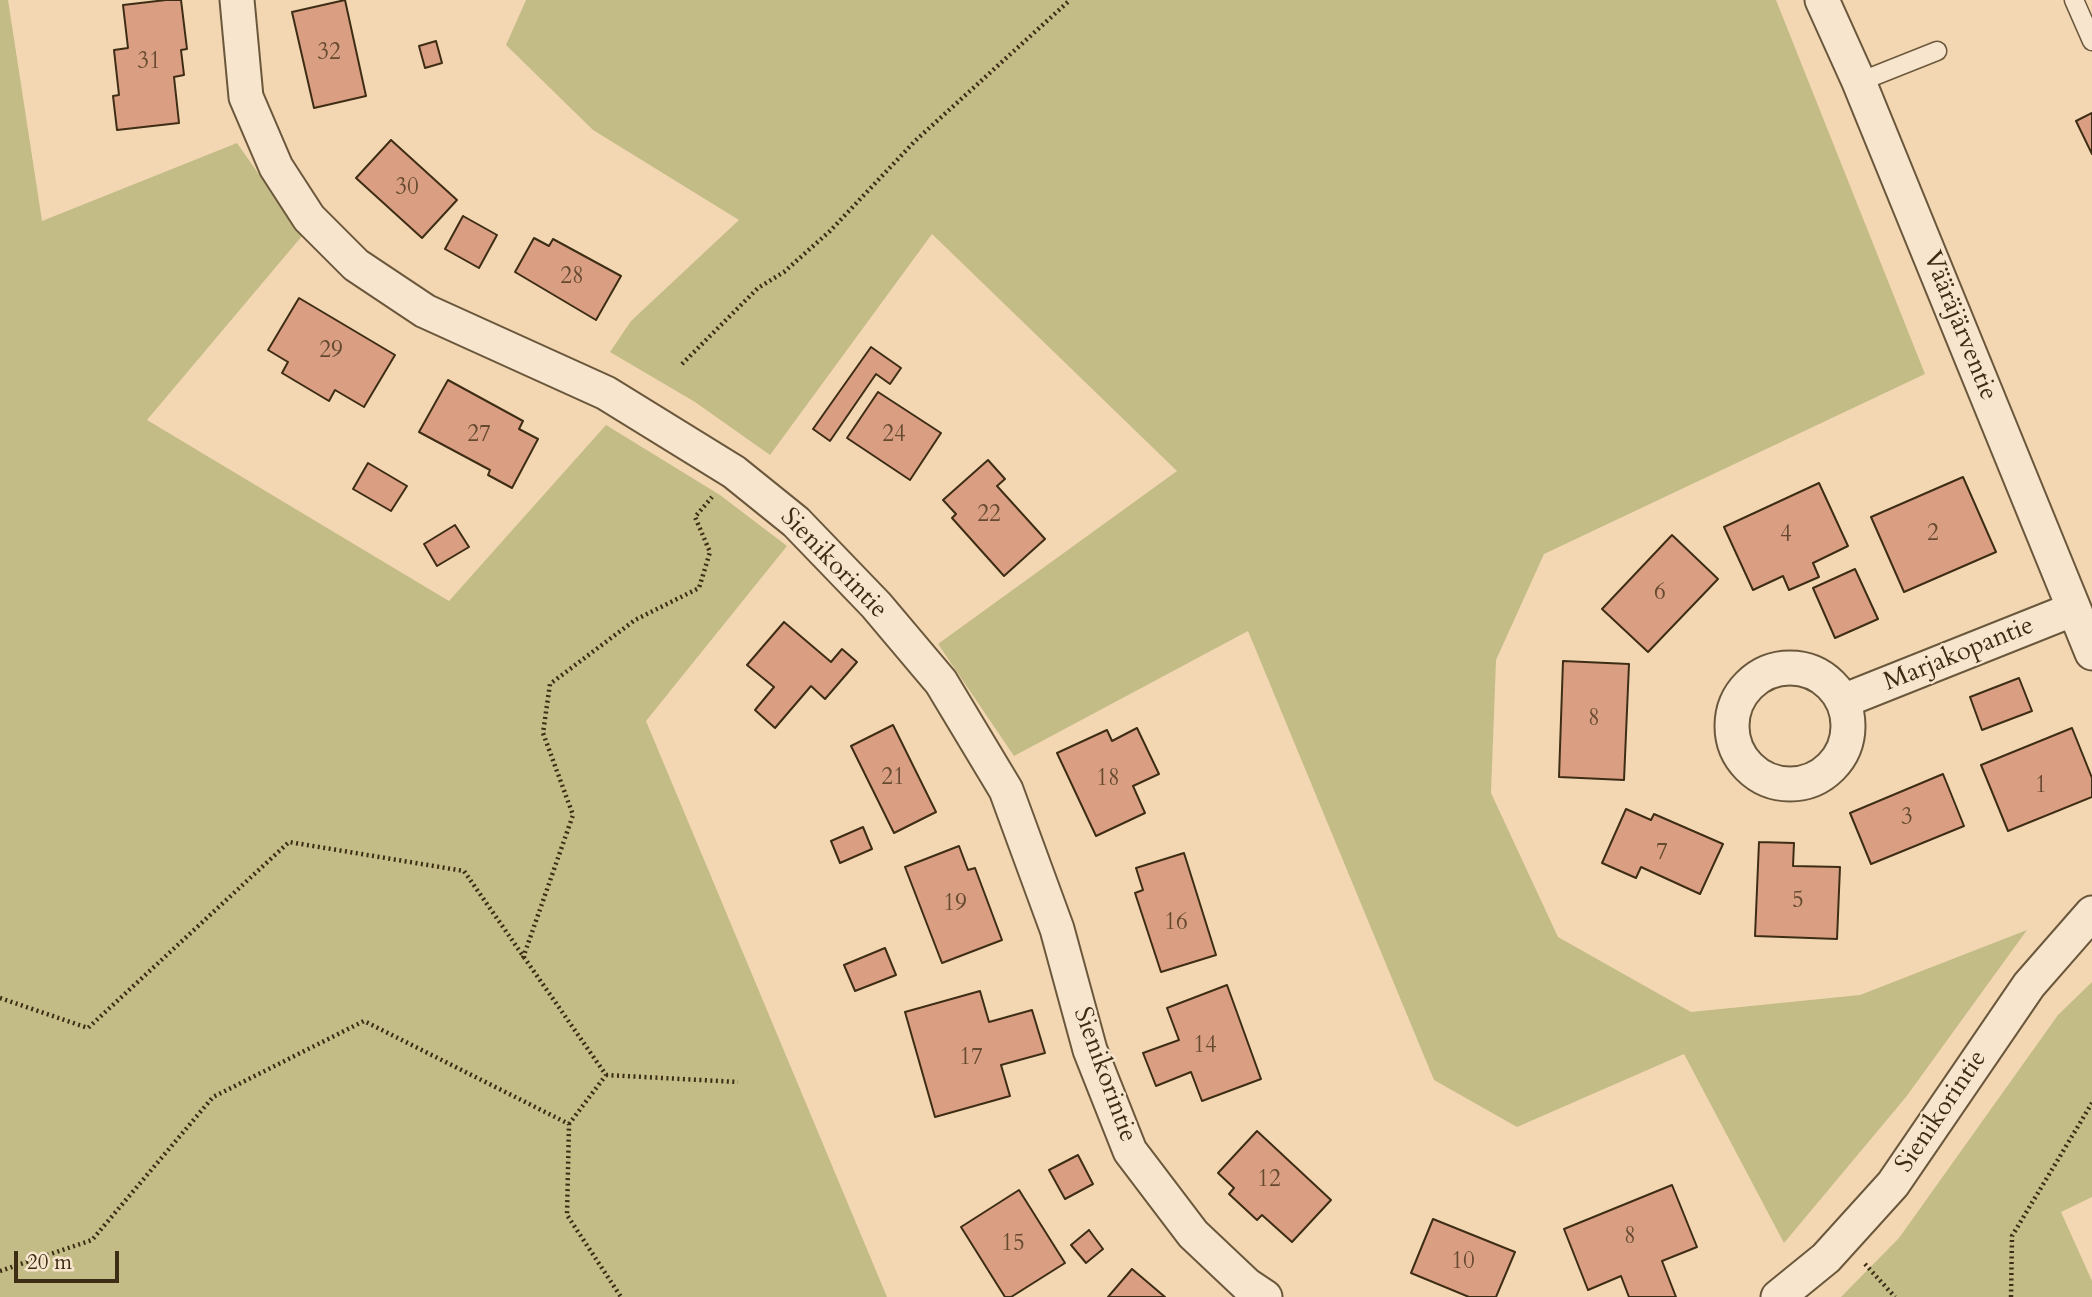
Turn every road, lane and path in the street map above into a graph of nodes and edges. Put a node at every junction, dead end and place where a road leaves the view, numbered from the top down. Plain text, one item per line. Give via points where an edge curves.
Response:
1 (237, 0) edge
2 (1070, 0) edge
3 (1822, 0) edge
4 (2074, 0) edge
5 (2092, 41) edge
6 (1937, 51) dead end
7 (1859, 82) junction
8 (682, 364) dead end
9 (734, 472) junction
10 (2074, 609) junction
11 (2092, 653) edge
12 (1843, 701) dead end
13 (2092, 913) edge
14 (523, 959) junction
15 (0, 998) edge
16 (606, 1075) junction
17 (738, 1082) dead end
18 (2092, 1103) edge
19 (569, 1124) junction
20 (1843, 1239) junction
21 (0, 1270) edge
22 (621, 1297) edge
23 (1265, 1297) edge
24 (1778, 1297) edge
25 (1895, 1297) edge
26 (2011, 1297) edge

1 - 9 street, Sienikorintie via 246,97 276,167 309,218 356,264 425,311 606,393
2 - 8 path via 915,141 830,231 785,272 758,288
3 - 7 street, Vääräjärventie
4 - 5 lane
6 - 7 lane
7 - 10 street, Vääräjärventie
9 - 14 path via 695,517 710,552 699,587 635,620 550,684 543,733 573,815
9 - 23 street, Sienikorintie via 796,522 876,605 941,682 1006,790 1057,929 1090,1050 1130,1151 1193,1234
10 - 11 street, Vääräjärventie
10 - 12 street, Marjakopantie
13 - 20 street, Sienikorintie via 2029,985 1893,1184
14 - 15 path via 464,872 289,842 88,1028
14 - 16 path
16 - 17 path
16 - 19 path
18 - 26 path via 2012,1236
19 - 21 path via 364,1021 213,1097 92,1240
19 - 22 path via 567,1215
20 - 24 street, Sienikorintie
20 - 25 path

